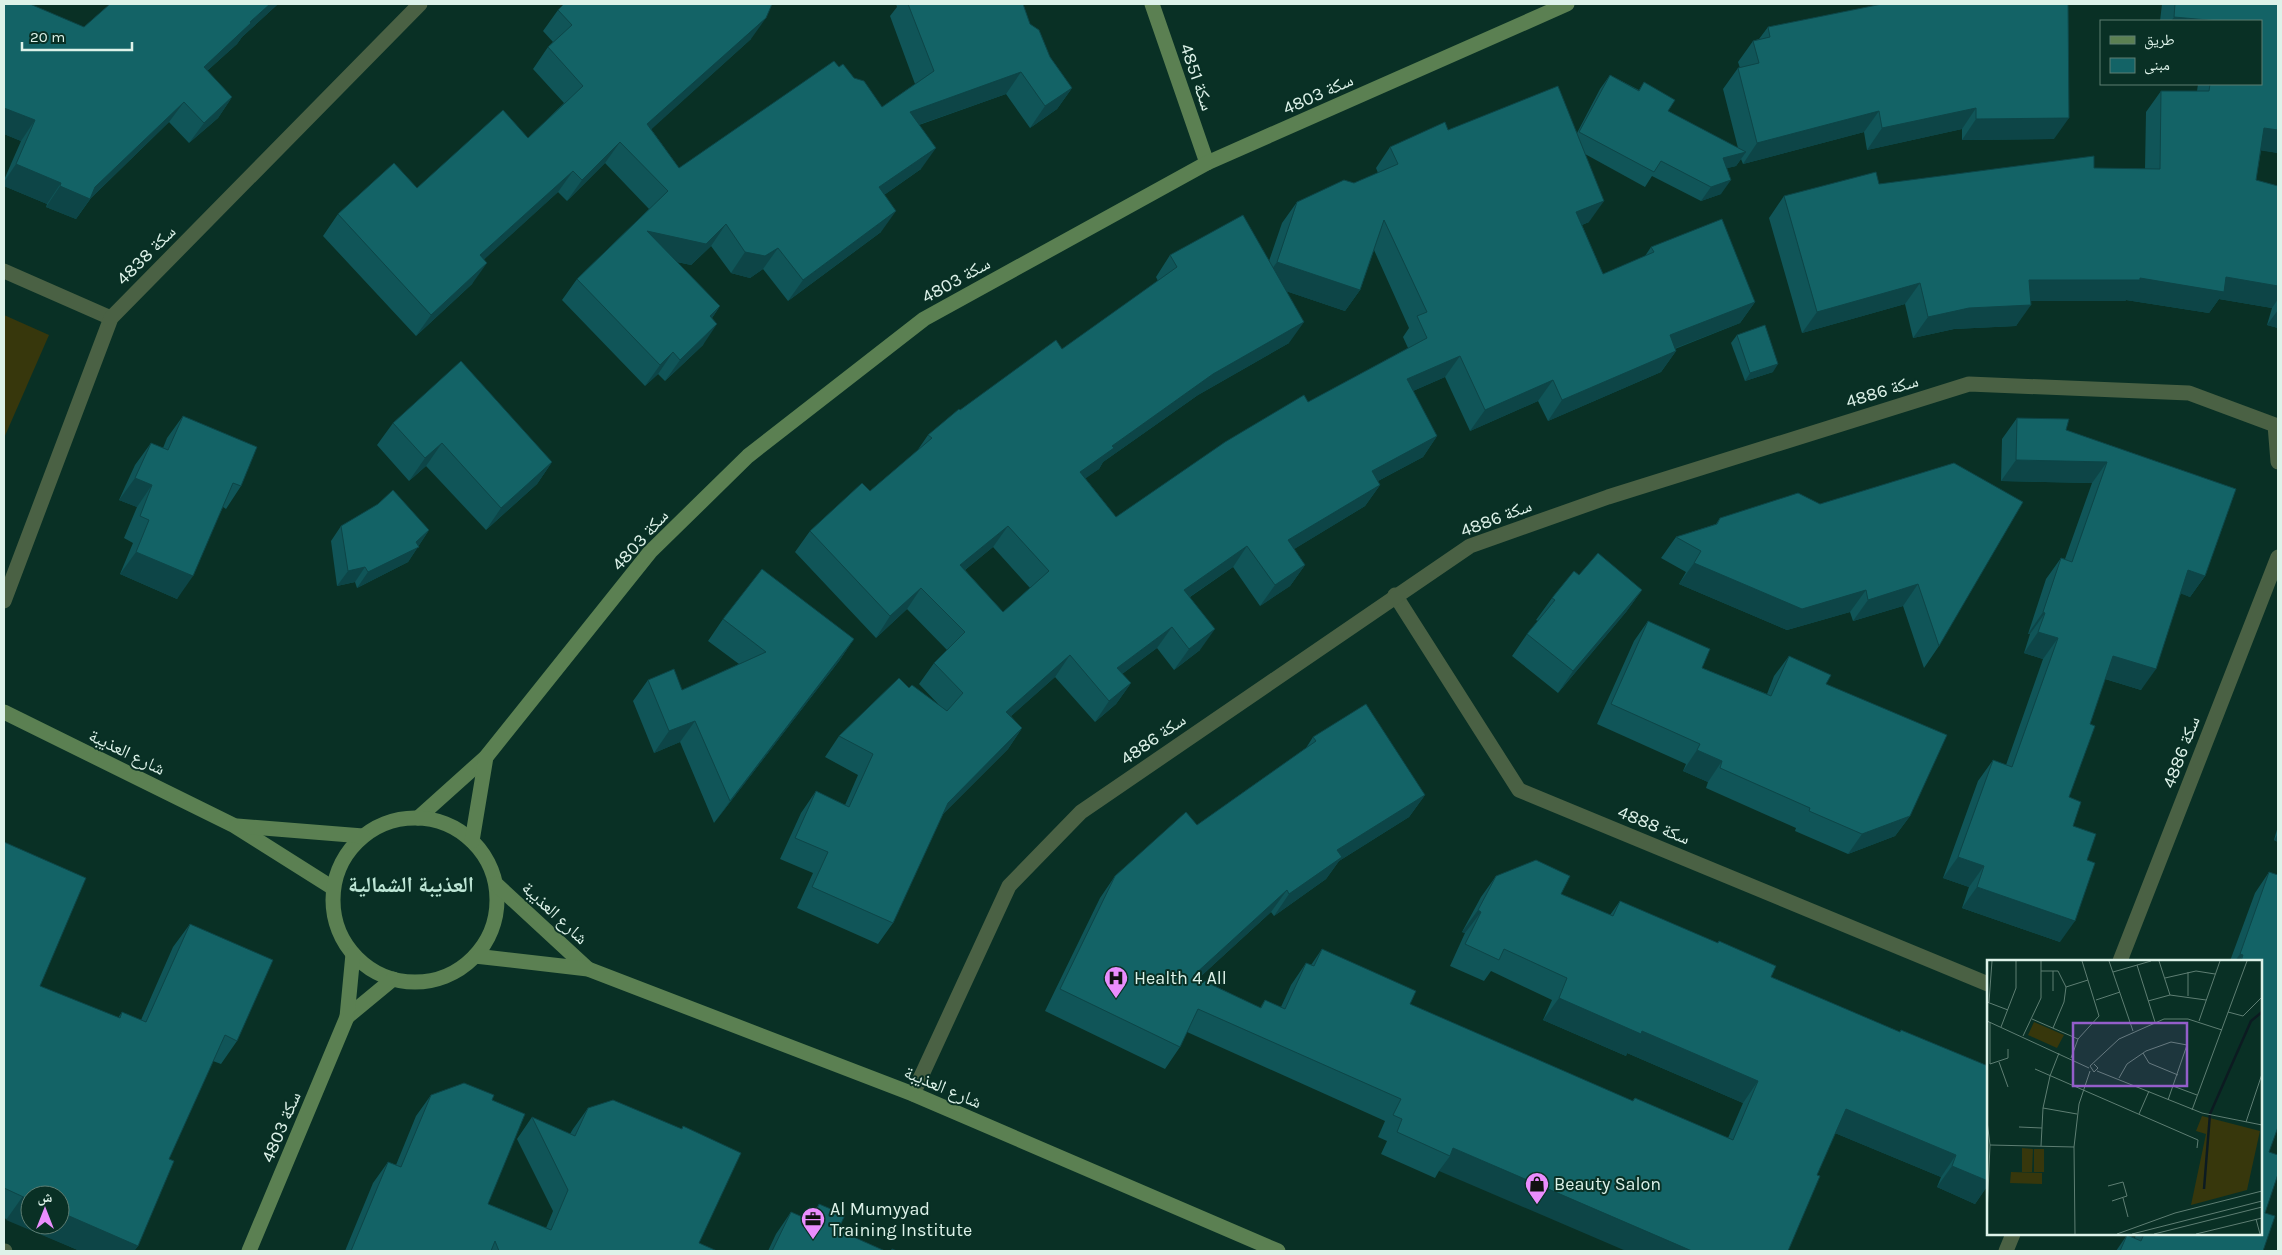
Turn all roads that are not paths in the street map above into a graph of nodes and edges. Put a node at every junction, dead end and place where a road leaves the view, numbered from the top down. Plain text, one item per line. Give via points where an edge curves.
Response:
1 (420, 4) edge
2 (1152, 4) edge
3 (1567, 4) edge
4 (1207, 164) junction
5 (4, 271) edge
6 (110, 318) junction
7 (2278, 462) edge
8 (2278, 557) edge
9 (1395, 595) junction
10 (4, 601) edge
11 (4, 712) edge
12 (486, 757) junction
13 (418, 818) junction
14 (233, 825) junction
15 (363, 836) junction
16 (472, 841) junction
17 (496, 884) junction
18 (333, 888) junction
19 (353, 954) junction
20 (475, 956) junction
21 (2120, 960) edge
22 (588, 969) junction
23 (393, 979) junction
24 (1987, 984) edge
25 (347, 1017) junction
26 (913, 1094) junction
27 (2013, 1235) edge
28 (249, 1251) edge
29 (1278, 1251) edge
30 (2006, 1251) edge

1 - 6 street, سكة 4838
2 - 4 street, سكة 4851
3 - 4 street, سكة 4803
4 - 12 street, سكة 4803 via 924,319 748,456 650,552
5 - 6 street
6 - 10 street, سكة 4838
7 - 9 street, سكة 4886 via 2275,425 2190,393 1969,384 1608,496 1470,546
8 - 21 street, سكة 4886
9 - 24 street, سكة 4888 via 1519,790
9 - 26 street, سكة 4886 via 1080,812 1009,886
11 - 14 street, شارع العذيبة
12 - 13 street, سكة 4803
12 - 16 street, سكة 4803
13 - 15 street via 398,819
13 - 16 street via 438,821
14 - 15 street, شارع العذيبة
14 - 18 street, شارع العذيبة
15 - 18 street via 343,859
16 - 17 street via 488,861
17 - 20 street via 494,922
17 - 22 street, شارع العذيبة
18 - 19 street via 333,912 340,934
19 - 23 street via 378,974
19 - 25 street, سكة 4803
20 - 22 street, شارع العذيبة
20 - 23 street via 458,970 437,979 415,982
22 - 26 street, شارع العذيبة
23 - 25 street, سكة 4803
25 - 28 street, سكة 4803
26 - 29 street, شارع العذيبة
27 - 30 street

